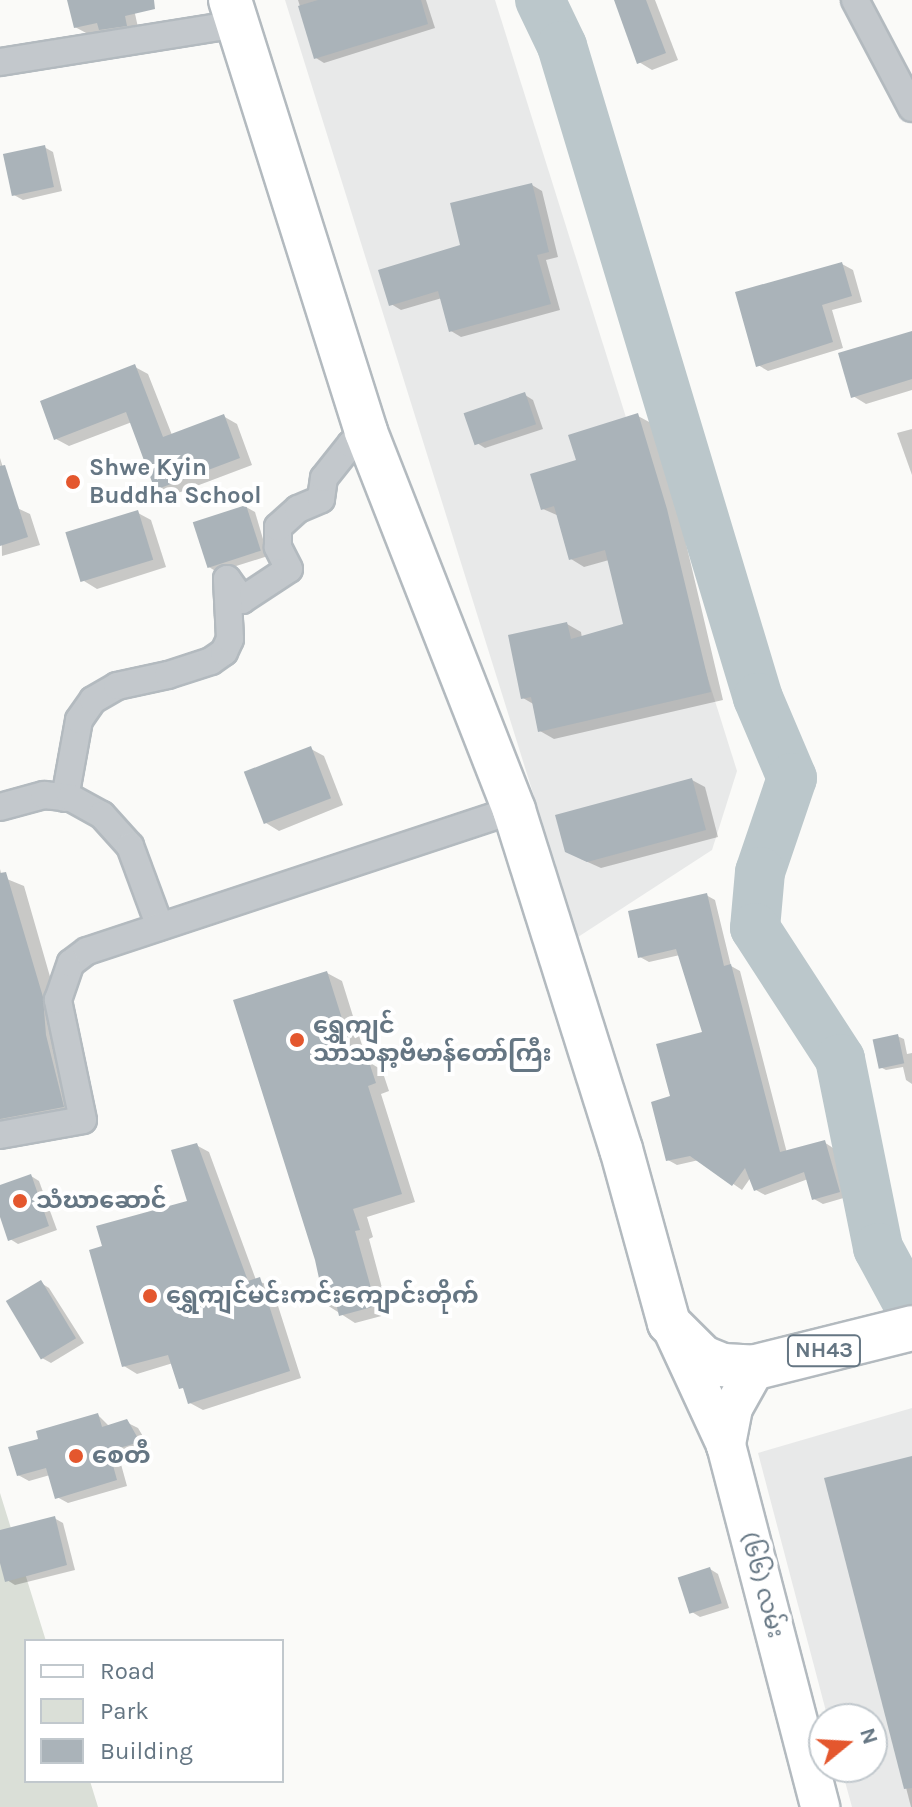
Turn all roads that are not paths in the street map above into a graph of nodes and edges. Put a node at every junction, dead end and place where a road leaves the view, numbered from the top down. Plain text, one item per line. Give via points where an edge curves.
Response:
1 (855, 0) edge
2 (234, 12) edge
3 (0, 62) edge
4 (912, 108) edge
5 (366, 432) junction
6 (65, 798) junction
7 (0, 807) edge
8 (514, 810) junction
9 (160, 927) junction
10 (0, 1135) edge
11 (669, 1323) junction
12 (902, 1331) edge
13 (756, 1367) junction
14 (726, 1445) junction
15 (820, 1807) edge

1 - 4 street
2 - 3 street
2 - 5 main road
5 - 6 street via 324,478 321,499 298,509 278,527 278,547 289,569 242,600 227,579 230,639 224,652 197,666 117,686 93,700 79,720
5 - 8 main road
6 - 7 street via 44,795
6 - 9 street via 114,825 130,846
8 - 9 street
8 - 11 main road
9 - 10 street via 87,951 71,963 63,981 58,1000 83,1120
11 - 13 main road via 703,1357 723,1365
11 - 14 street
12 - 13 highway, NH43
13 - 14 street, (၆၆) လမ်း via 733,1408
14 - 15 street, (၆၆) လမ်း

